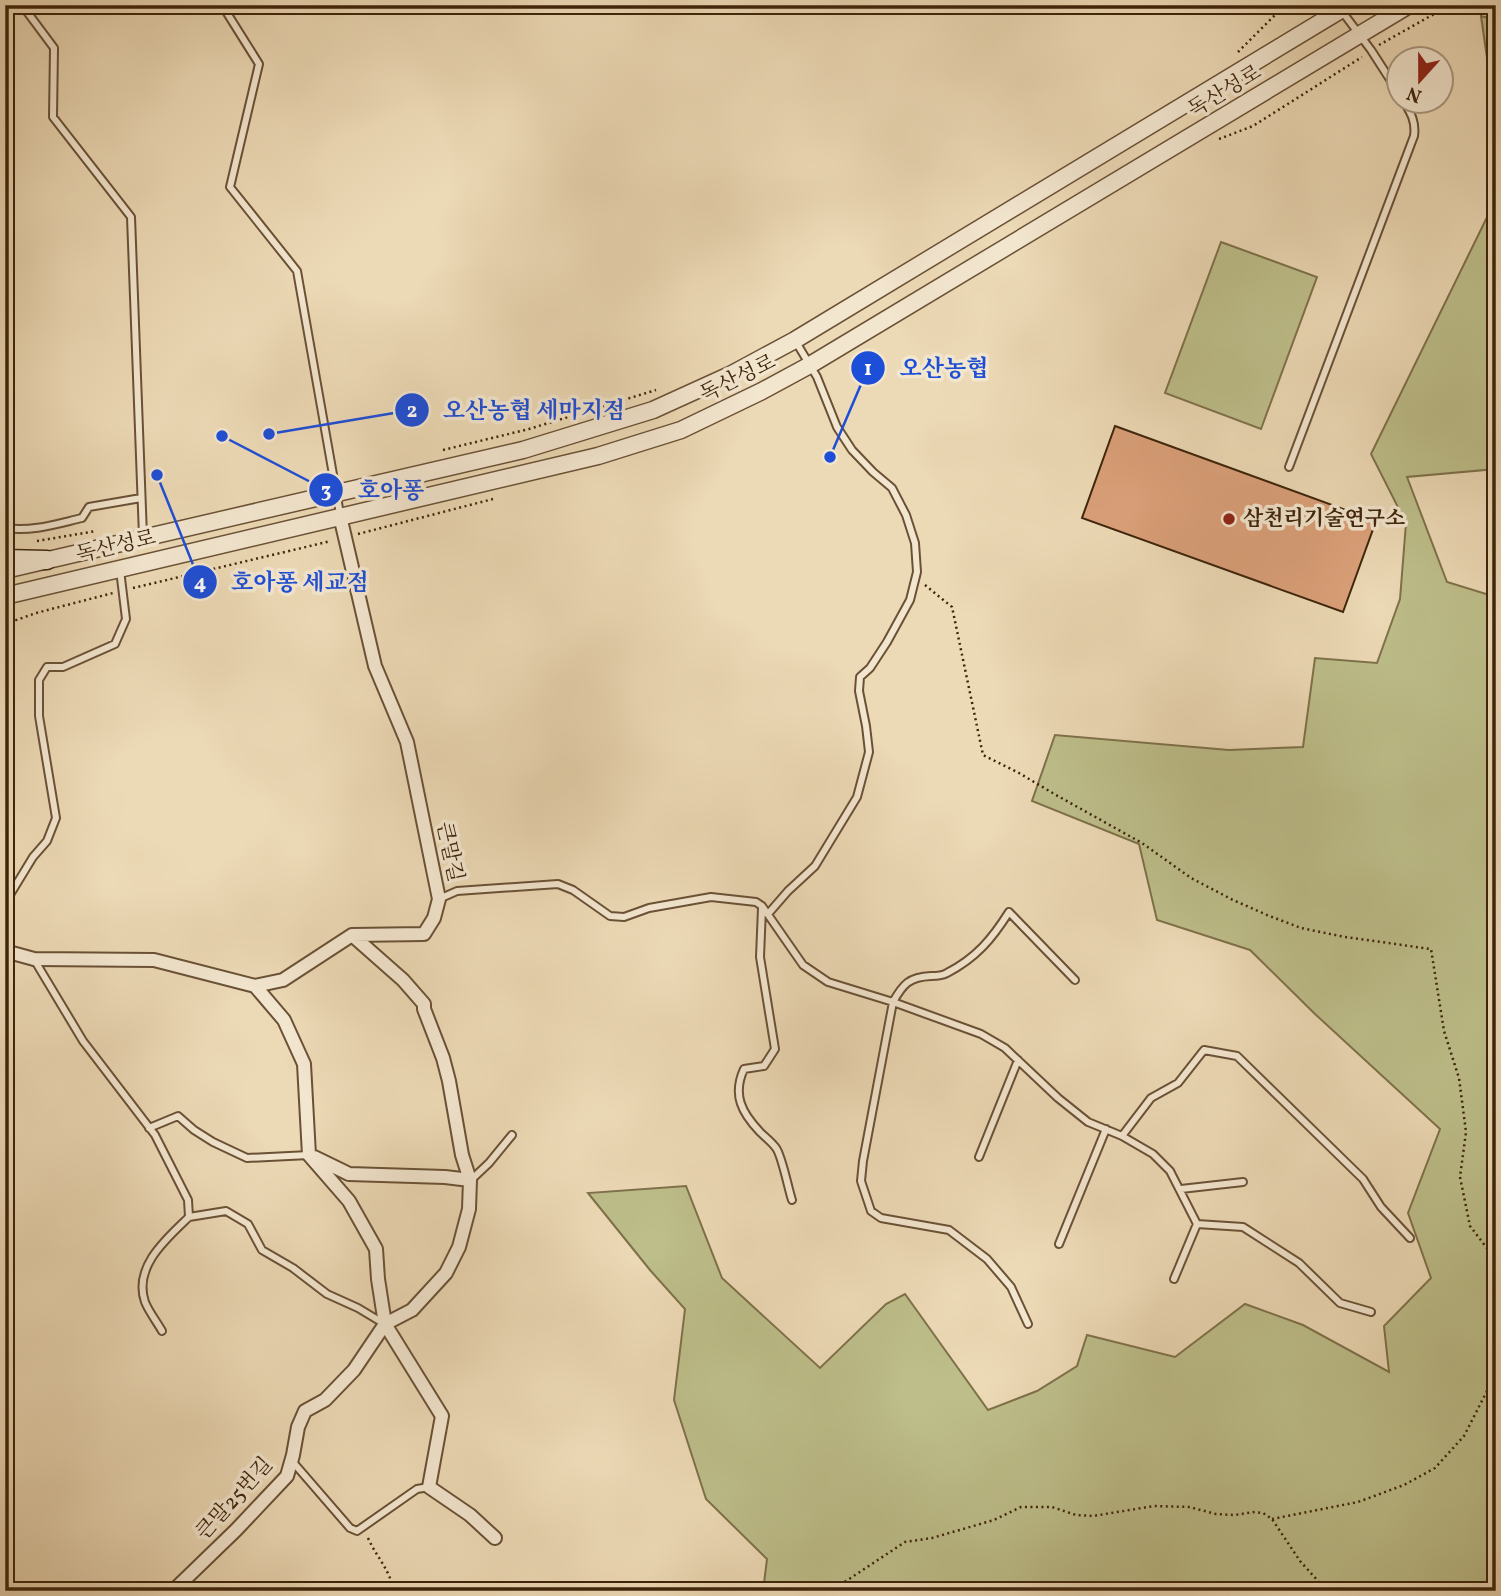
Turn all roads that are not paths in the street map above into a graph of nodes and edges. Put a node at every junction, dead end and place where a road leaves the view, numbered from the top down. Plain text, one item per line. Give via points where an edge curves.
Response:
1 (22, 5) edge
2 (222, 5) edge
3 (1409, 5) edge
4 (1345, 8) edge
5 (1360, 36) junction
6 (1386, 75) edge
7 (1412, 116) edge
8 (795, 340) junction
9 (810, 366) junction
10 (1289, 467) dead end
11 (336, 494) junction
12 (141, 498) junction
13 (340, 516) junction
14 (5, 528) edge
15 (143, 538) junction
16 (5, 559) edge
17 (47, 560) junction
18 (120, 568) junction
19 (5, 570) edge
20 (34, 588) junction
21 (5, 596) edge
22 (5, 605) edge
23 (439, 899) junction
24 (5, 903) edge
25 (762, 906) junction
26 (768, 914) junction
27 (352, 935) junction
28 (5, 951) edge
29 (34, 959) junction
30 (1075, 980) dead end
31 (255, 986) junction
32 (893, 1002) junction
33 (1018, 1060) junction
34 (149, 1128) junction
35 (1106, 1129) junction
36 (512, 1135) dead end
37 (1122, 1136) junction
38 (309, 1155) junction
39 (979, 1157) dead end
40 (470, 1180) junction
41 (1243, 1182) dead end
42 (1181, 1189) junction
43 (792, 1200) dead end
44 (189, 1217) junction
45 (1197, 1224) junction
46 (1410, 1238) dead end
47 (1059, 1244) dead end
48 (1174, 1279) dead end
49 (1371, 1312) dead end
50 (385, 1324) junction
51 (1028, 1324) dead end
52 (162, 1331) dead end
53 (292, 1461) junction
54 (429, 1487) junction
55 (495, 1538) dead end
56 (173, 1591) edge

1 - 12 lane via 54,48 53,117 131,217
2 - 11 lane via 259,64 230,187 297,271
3 - 5 street, 독산성로
4 - 5 lane
4 - 8 street, 독산성로
5 - 6 lane
5 - 9 street, 독산성로
7 - 10 lane via 1414,136
8 - 9 lane
8 - 11 street, 독산성로 via 653,410 523,450
9 - 13 street, 독산성로 via 681,430 598,456
9 - 26 lane via 852,450 892,488 915,543 917,572 910,600 887,642 859,677 869,752 857,797 815,866
11 - 13 lane
11 - 15 street, 독산성로
12 - 14 lane via 89,508 82,518 43,527
12 - 15 lane
13 - 18 street, 독산성로
13 - 23 street, 큰말길 via 375,666 407,742
15 - 17 street, 독산성로
16 - 17 main road
17 - 19 street, 독산성로
18 - 20 street, 독산성로
18 - 24 lane via 126,619 115,644 63,667 47,667 39,680 39,716 56,818 47,841
20 - 21 street, 독산성로
20 - 22 street
23 - 25 lane via 457,891 558,884 610,916 624,917 711,897
23 - 27 street, 큰말길 via 424,934
25 - 26 lane
25 - 43 lane via 760,957 775,1049 764,1066 744,1069 739,1092 741,1108 777,1149
26 - 32 lane via 803,965 828,982
27 - 31 street via 283,980
27 - 40 street via 424,1004 443,1058
28 - 29 street
29 - 31 street via 155,960
29 - 34 lane via 83,1041
30 - 32 lane via 1009,912 995,935 971,959 943,975 918,976 901,986
31 - 38 street via 284,1020 304,1064
32 - 33 lane via 981,1034
32 - 51 lane via 862,1171 871,1211 881,1218 949,1230 987,1259 1011,1287
33 - 35 lane via 1088,1122
33 - 39 lane
34 - 38 lane via 178,1116 213,1142 247,1158
34 - 44 lane via 188,1200
35 - 37 lane
35 - 47 lane
36 - 40 lane
37 - 42 lane via 1153,1154
37 - 46 lane via 1151,1098 1178,1083 1204,1050 1237,1056 1363,1179
38 - 40 street via 349,1174
38 - 50 street via 349,1201 376,1249
40 - 50 street via 469,1209 446,1273 412,1310
41 - 42 lane
42 - 45 lane
44 - 50 lane via 226,1211 248,1224 262,1250 327,1294
44 - 52 lane via 153,1255 142,1284 145,1303
45 - 48 lane
45 - 49 lane via 1243,1227 1299,1263 1340,1303
50 - 53 street, 큰말25번길 via 354,1370 325,1400 305,1411
50 - 54 street via 442,1416
53 - 54 lane via 357,1531 417,1489
53 - 56 street, 큰말25번길 via 287,1476
54 - 55 street

